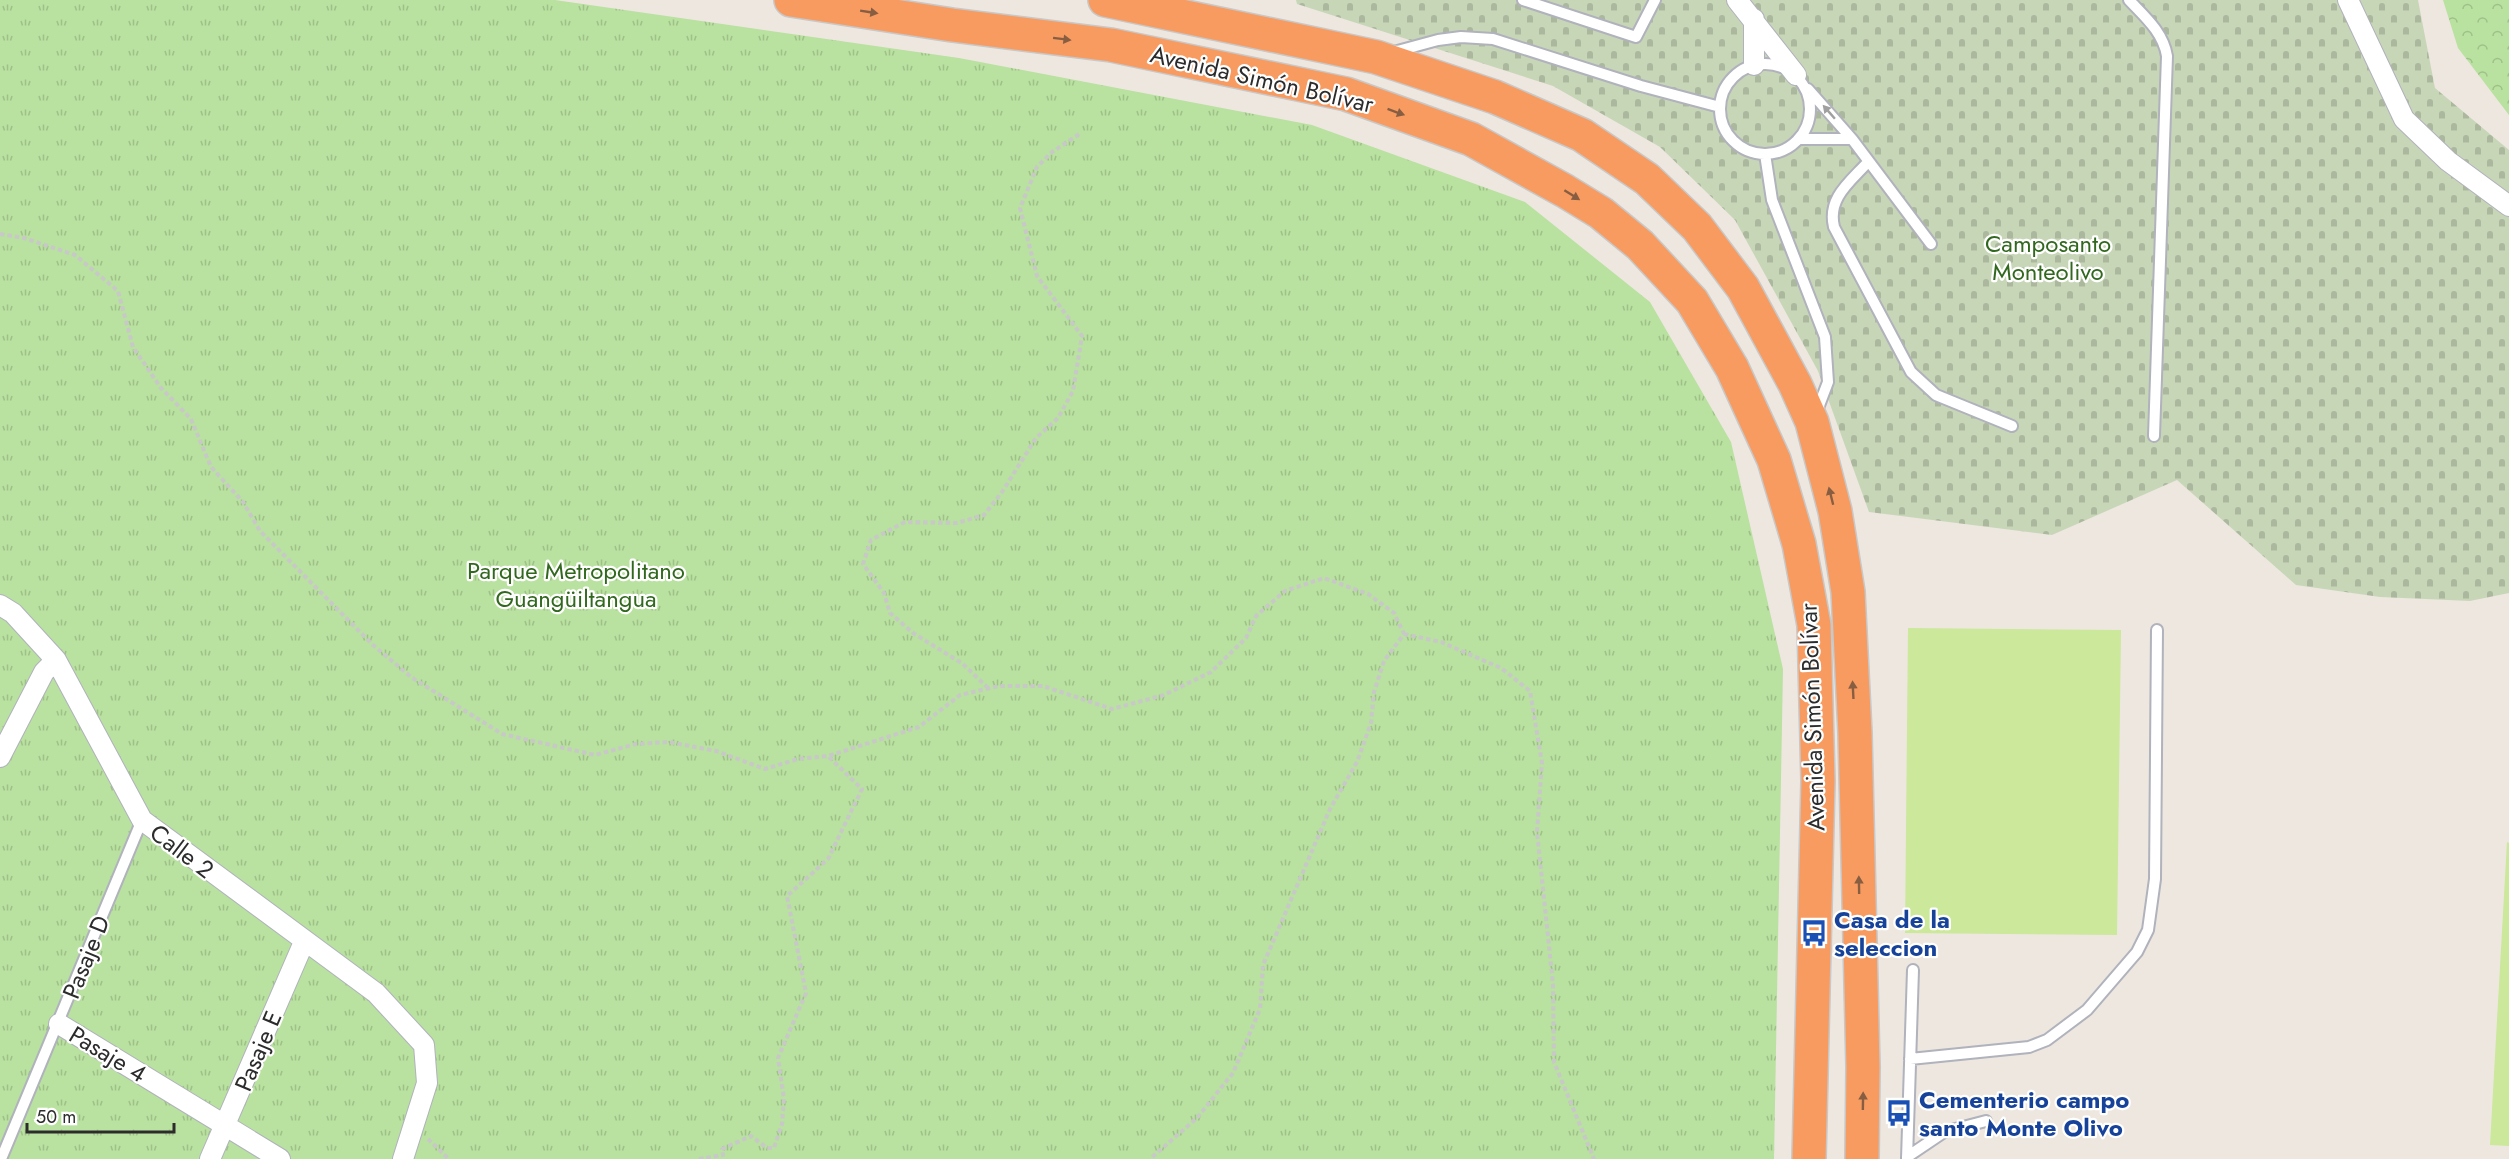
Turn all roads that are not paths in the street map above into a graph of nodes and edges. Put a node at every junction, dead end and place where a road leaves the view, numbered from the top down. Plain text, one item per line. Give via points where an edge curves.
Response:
1 (791, 0) edge
2 (1105, 0) edge
3 (1523, 0) edge
4 (1655, 0) edge
5 (1737, 0) edge
6 (2128, 0) edge
7 (2348, 0) edge
8 (1754, 19) junction
9 (1376, 57) junction
10 (1754, 65) junction
11 (1800, 80) junction
12 (1720, 107) junction
13 (1800, 139) junction
14 (1852, 140) junction
15 (1765, 154) junction
16 (1868, 162) junction
17 (2509, 206) edge
18 (1931, 243) dead end
19 (1812, 422) junction
20 (2012, 426) dead end
21 (2154, 436) dead end
22 (0, 605) edge
23 (2157, 630) dead end
24 (56, 660) junction
25 (0, 757) edge
26 (142, 820) junction
27 (304, 942) junction
28 (1913, 970) dead end
29 (59, 1024) junction
30 (1910, 1059) junction
31 (1986, 1121) dead end
32 (226, 1125) junction
33 (1907, 1158) edge
34 (1, 1159) edge
35 (210, 1159) edge
36 (280, 1159) edge
37 (403, 1159) edge
38 (1809, 1159) edge
39 (1862, 1159) edge

1 -> 38 highway, Avenida Simón Bolívar via 1111,45 1346,94 1471,139 1565,190 1640,245 1692,301 1732,368 1774,460 1799,544 1814,625 1818,781
2 - 9 highway, Avenida Simón Bolívar
3 - 4 lane via 1636,37
5 - 8 street
6 - 21 lane via 2159,32 2168,56
7 - 17 street via 2404,119 2448,161
8 - 10 street
8 - 11 street
9 - 12 lane via 1438,40 1493,39
9 - 19 highway, Avenida Simón Bolívar via 1495,97 1582,135 1647,179 1697,227 1743,288
10 - 11 lane via 1783,67
10 - 12 lane via 1730,80
11 - 13 lane via 1810,100 1811,115
14 -> 11 lane
12 - 15 lane via 1721,121 1737,145
13 - 14 lane
13 - 15 lane via 1778,153
14 - 16 lane
15 - 19 lane via 1772,200 1825,338 1828,382
16 - 18 lane
16 - 20 lane via 1834,200 1831,214 1834,227 1911,372 1936,395
39 -> 19 highway, Avenida Simón Bolívar via 1855,733 1848,592 1835,512
22 - 24 street, Calle 2 via 13,613
23 - 30 lane via 2155,879 2153,910 2144,941 2087,1010 2047,1040 2029,1047
24 - 25 street via 44,672
24 - 26 street, Calle 2
26 - 27 street, Calle 2
26 - 29 lane, Pasaje D
27 - 32 street, Pasaje E
27 - 37 street, Calle 2 via 376,993 424,1045 427,1083
28 - 30 lane
29 - 32 street, Pasaje 4
29 - 34 lane, Pasaje D
30 - 33 lane
31 - 33 lane via 1944,1131
32 - 35 street, Pasaje E
32 - 36 street, Pasaje 4

